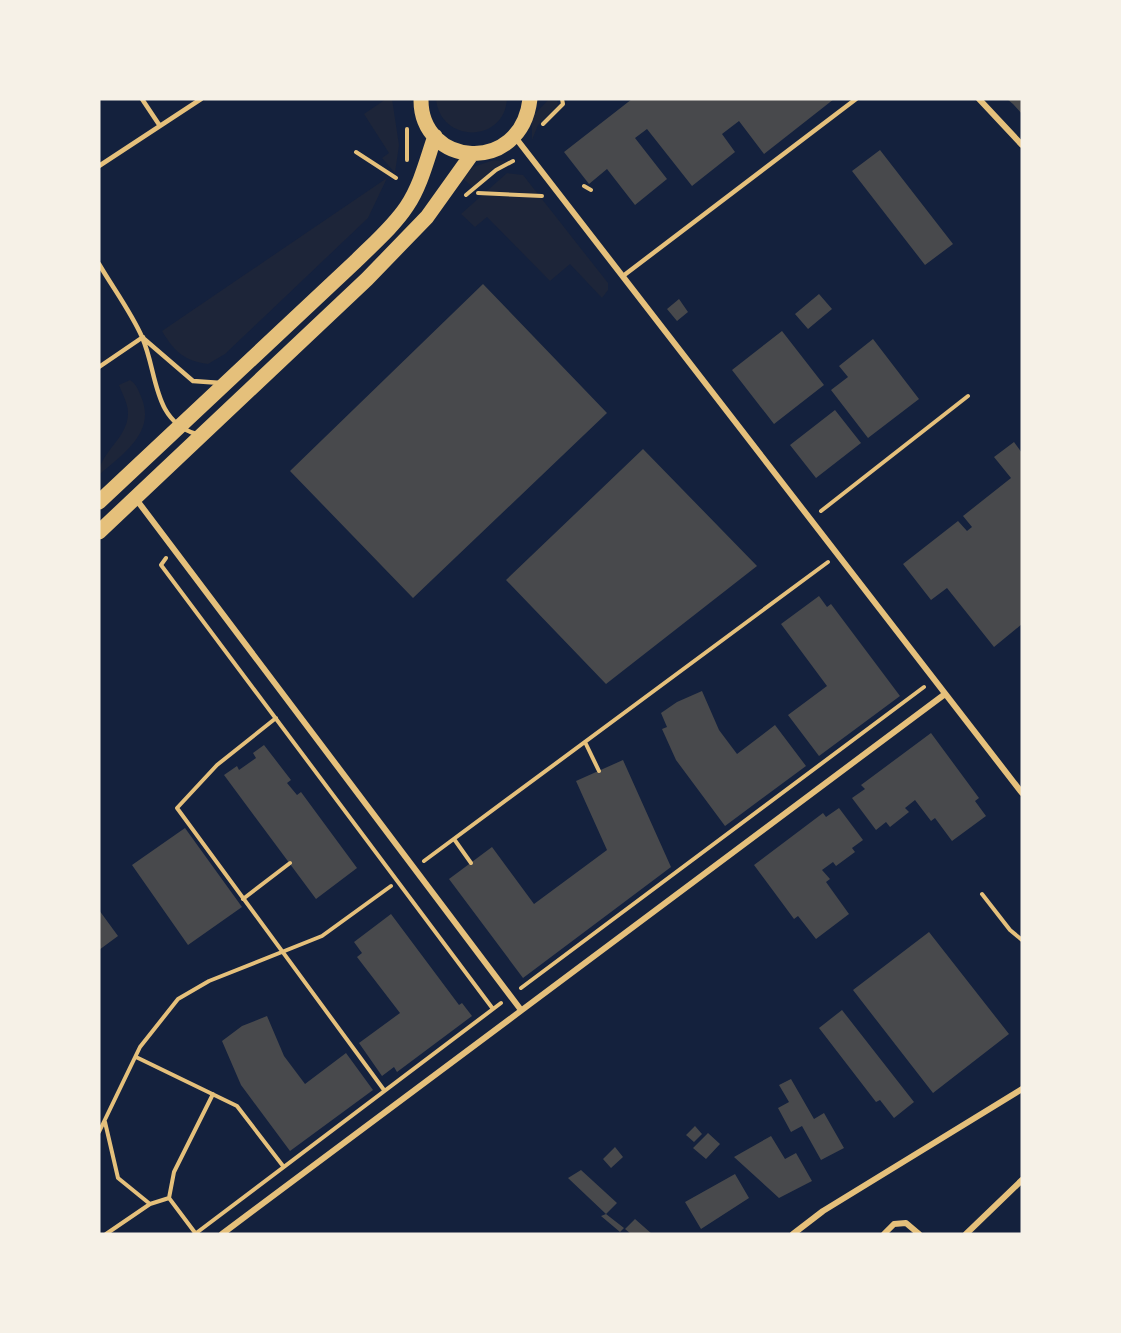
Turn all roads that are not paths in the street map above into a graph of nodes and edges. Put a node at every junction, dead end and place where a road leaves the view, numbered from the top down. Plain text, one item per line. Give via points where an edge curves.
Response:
1 (142, 99) edge
2 (201, 99) edge
3 (421, 99) edge
4 (530, 99) edge
5 (856, 99) edge
6 (979, 99) edge
7 (160, 126) junction
8 (435, 136) junction
9 (515, 137) junction
10 (1022, 145) edge
11 (472, 154) junction
12 (99, 166) edge
13 (99, 264) edge
14 (623, 276) junction
15 (142, 337) junction
16 (99, 367) edge
17 (226, 384) junction
18 (180, 428) junction
19 (202, 436) junction
20 (136, 499) junction
21 (99, 502) edge
22 (99, 532) edge
23 (945, 694) junction
24 (1022, 793) edge
25 (520, 1010) junction
26 (1022, 1089) edge
27 (1022, 1180) edge
28 (222, 1234) edge
29 (793, 1234) edge
30 (884, 1234) edge
31 (919, 1234) edge
32 (966, 1234) edge

1 - 7 lane
2 - 7 lane
3 - 8 main road via 426,122
4 - 9 main road via 524,126
5 - 14 lane
6 - 10 street
7 - 12 lane
8 - 11 main road via 458,151
8 - 17 main road via 407,206 356,261
9 - 11 main road via 495,150
9 - 14 street
11 - 19 main road via 427,217
13 - 15 lane
14 - 23 street
15 - 16 lane
15 - 17 lane via 193,381
15 - 18 lane via 159,397
17 - 18 main road
18 - 19 lane
18 - 21 main road
19 - 20 main road
20 - 22 main road
20 - 25 street
23 - 24 street
23 - 25 street
25 - 28 street
26 - 29 street
27 - 32 street
30 - 31 street via 894,1224 906,1223

